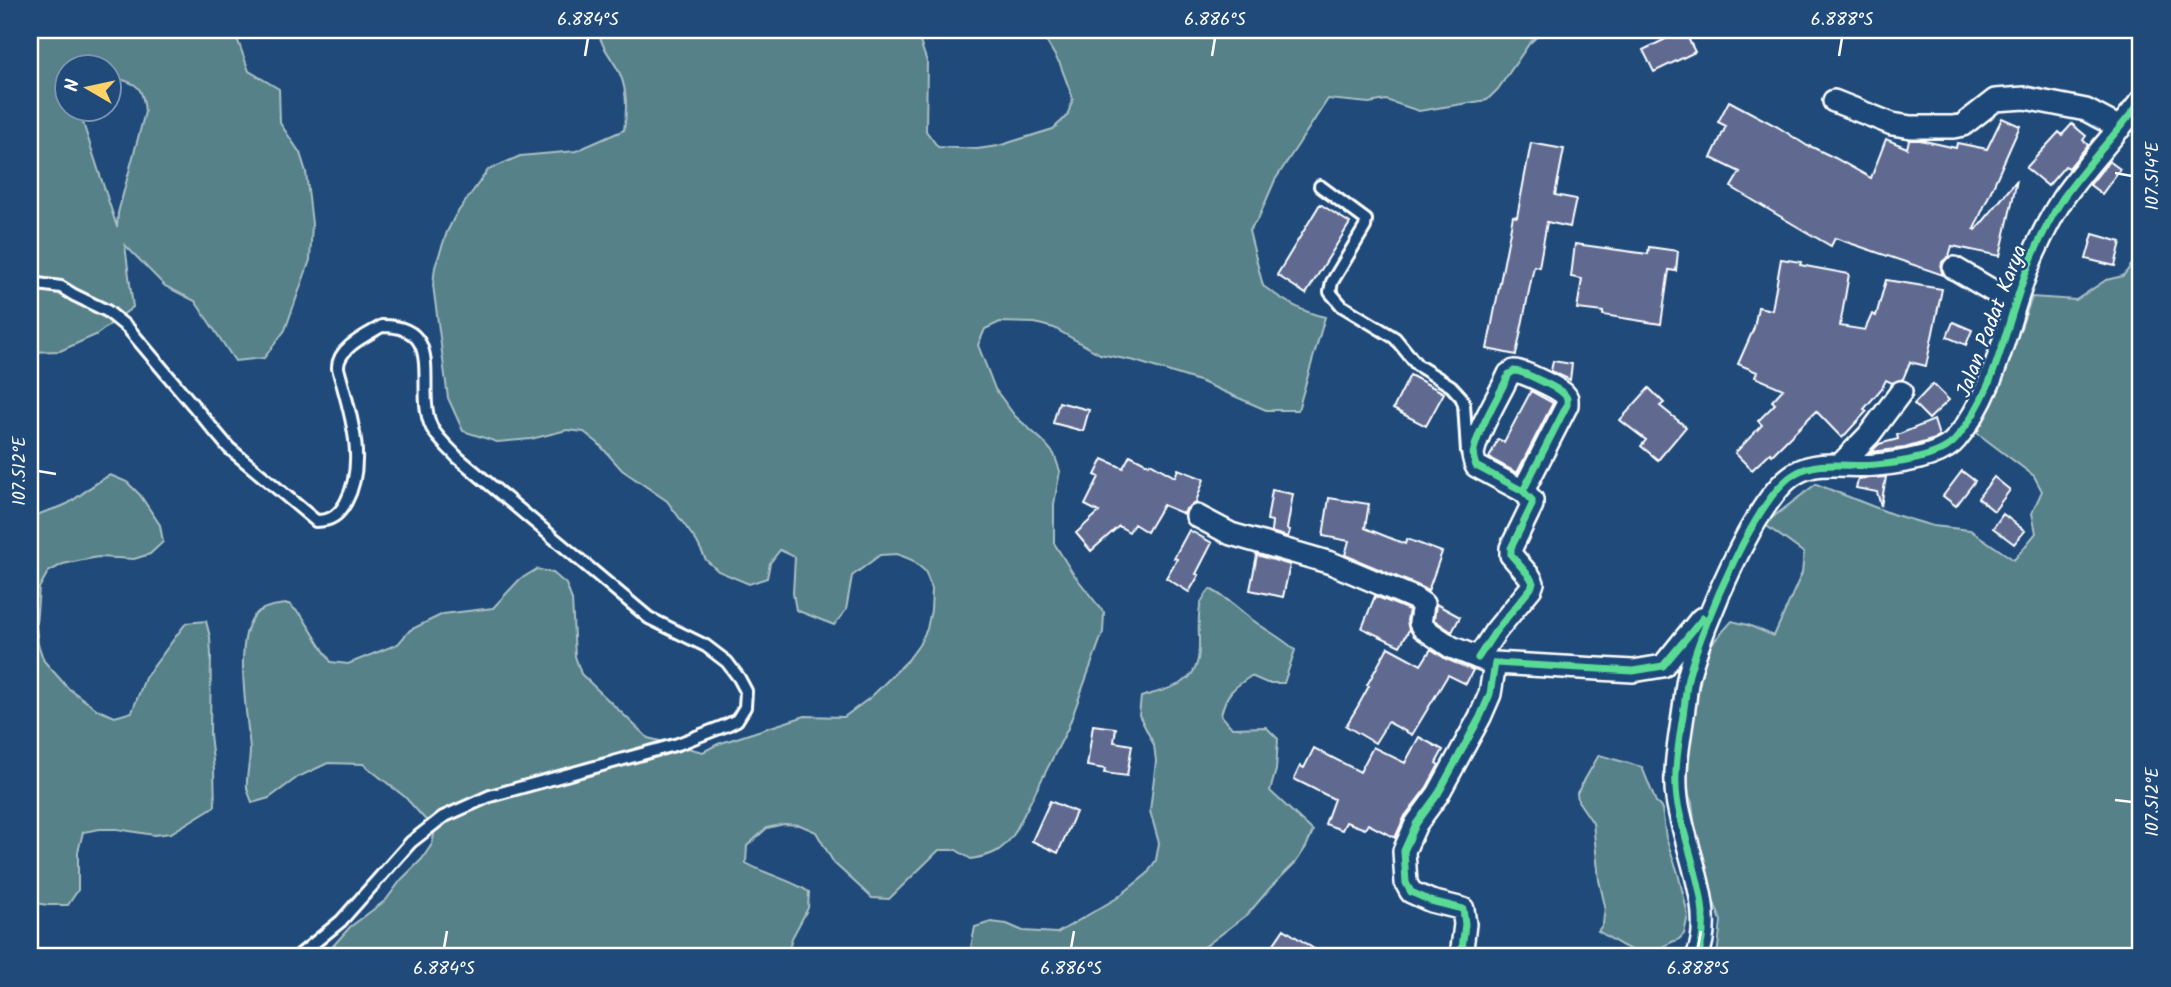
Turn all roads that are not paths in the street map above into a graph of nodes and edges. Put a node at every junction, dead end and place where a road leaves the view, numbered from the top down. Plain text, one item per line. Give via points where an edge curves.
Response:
1 (1834, 101) dead end
2 (2141, 101) edge
3 (2120, 128) junction
4 (1320, 186) dead end
5 (1954, 268) dead end
6 (30, 283) edge
7 (2015, 304) junction
8 (1901, 392) dead end
9 (1840, 465) junction
10 (1476, 466) junction
11 (1523, 491) junction
12 (1197, 516) dead end
13 (1717, 598) junction
14 (1486, 661) junction
15 (298, 957) edge
16 (1461, 957) edge
17 (1697, 957) edge

1 - 3 street via 1892,124 1953,127 1963,125 1995,100 2025,98 2086,110
2 - 3 street, Jalan Padat Karya
3 - 7 street, Jalan Padat Karya via 2062,200 2032,256
4 - 10 lane via 1366,220 1330,292 1342,306 1395,338 1417,365 1461,397 1467,455
5 - 7 street
6 - 15 lane via 61,287 107,311 128,328 229,448 316,521 336,517 353,484 356,447 338,368 342,355 383,326 408,330 423,346 432,429 457,457 649,618 706,646 727,662 746,691 745,707 737,720 704,735 490,796 443,817 411,842 341,921
7 - 9 street, Jalan Padat Karya via 1978,408 1955,441 1920,457
8 - 9 street
9 - 13 street, Jalan Padat Karya via 1796,473 1782,484 1749,532
10 - 11 street
10 - 11 street via 1474,449 1509,374 1522,372 1555,388 1567,398 1567,405
11 - 14 street via 1532,505 1511,555 1533,583 1495,632
12 - 14 street via 1231,534 1331,563 1414,598 1423,604 1423,628 1451,647
13 - 14 street via 1662,666 1633,671
13 - 17 street, Jalan Padat Karya via 1689,672 1675,768 1677,799 1703,906 1704,932
14 - 16 street via 1490,694 1404,851 1411,892 1463,909

